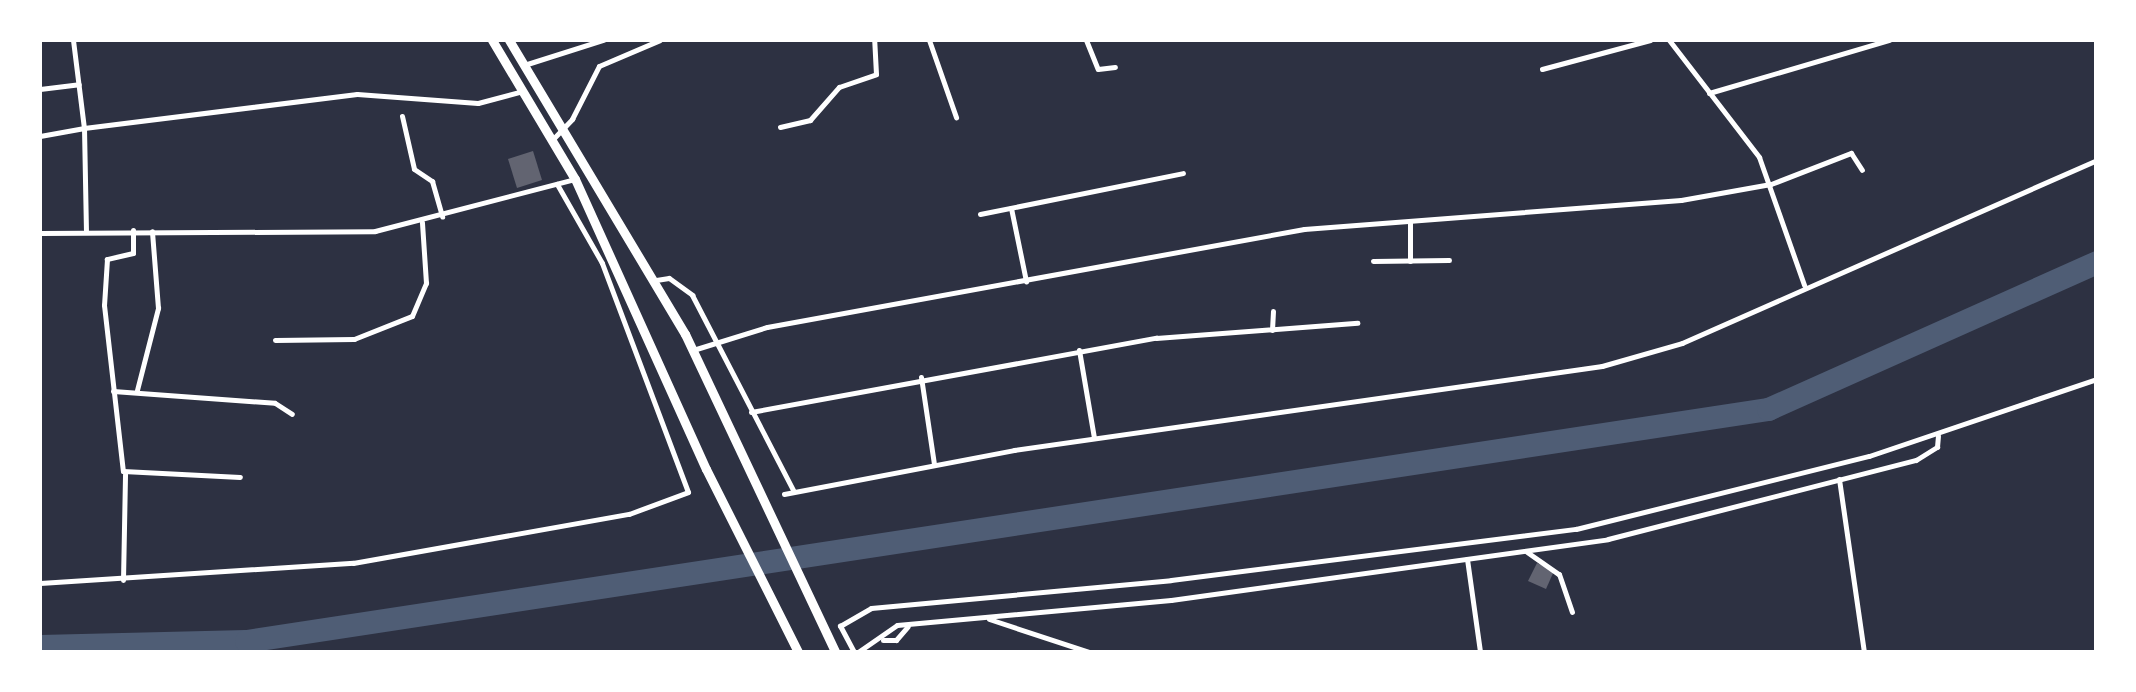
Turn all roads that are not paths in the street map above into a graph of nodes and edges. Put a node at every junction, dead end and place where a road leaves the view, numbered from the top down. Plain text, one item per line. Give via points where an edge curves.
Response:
1 (73, 40) edge
2 (492, 40) edge
3 (509, 40) edge
4 (603, 40) edge
5 (660, 40) edge
6 (874, 40) edge
7 (929, 40) edge
8 (1086, 40) edge
9 (1650, 40) edge
10 (1669, 40) edge
11 (1889, 40) edge
12 (524, 65) junction
13 (1115, 67) dead end
14 (1542, 69) dead end
15 (79, 84) junction
16 (40, 89) edge
17 (523, 91) junction
18 (1709, 93) junction
19 (402, 116) dead end
20 (956, 117) dead end
21 (566, 127) junction
22 (780, 127) dead end
23 (84, 129) junction
24 (40, 136) edge
25 (553, 139) junction
26 (2096, 160) edge
27 (1862, 170) dead end
28 (1183, 173) dead end
29 (575, 178) junction
30 (557, 184) junction
31 (1771, 184) junction
32 (1011, 208) junction
33 (980, 214) dead end
34 (442, 217) junction
35 (422, 222) junction
36 (1410, 223) junction
37 (86, 230) junction
38 (133, 230) junction
39 (152, 231) junction
40 (40, 233) edge
41 (1449, 260) dead end
42 (1373, 261) dead end
43 (1410, 261) junction
44 (656, 280) junction
45 (1026, 281) junction
46 (1804, 285) junction
47 (1273, 310) dead end
48 (1357, 323) dead end
49 (1272, 330) junction
50 (275, 340) dead end
51 (714, 341) junction
52 (693, 350) junction
53 (1079, 350) junction
54 (921, 377) junction
55 (2096, 379) edge
56 (137, 390) junction
57 (113, 391) junction
58 (751, 412) junction
59 (292, 414) dead end
60 (1938, 436) junction
61 (1094, 438) junction
62 (934, 464) junction
63 (125, 474) junction
64 (240, 477) dead end
65 (1839, 479) junction
66 (793, 489) junction
67 (784, 494) dead end
68 (1527, 552) junction
69 (1467, 559) junction
70 (123, 580) junction
71 (40, 583) edge
72 (1572, 612) dead end
73 (986, 618) junction
74 (908, 626) junction
75 (883, 640) junction
76 (798, 652) edge
77 (835, 652) edge
78 (856, 652) edge
79 (1089, 652) edge
80 (1480, 652) edge
81 (1864, 652) edge

1 - 15 street
2 - 17 highway
3 - 12 highway
4 - 12 street
5 - 21 street via 598,66
6 - 22 street via 876,74 839,87 810,120
7 - 20 street
8 - 13 street via 1098,69
9 - 14 street
10 - 18 street
11 - 18 street
12 - 21 highway
15 - 16 street
15 - 23 street
17 - 23 street via 478,103 357,94
17 - 25 highway
18 - 31 street via 1759,157
19 - 34 street via 414,169 432,181
21 - 25 street
21 - 44 highway
23 - 24 street
23 - 37 street
25 - 29 highway
26 - 46 street
27 - 31 street via 1851,153
28 - 32 street
29 - 30 street
29 - 76 highway via 731,518
30 - 34 street
30 - 70 street via 602,263 688,492 629,513 353,563
31 - 36 street via 1585,210
31 - 46 street
32 - 33 street
32 - 45 street
34 - 35 street
35 - 39 street via 335,234
35 - 50 street via 426,283 412,316 354,339
36 - 43 street
36 - 45 street via 1304,229
37 - 38 street
37 - 40 street
38 - 39 street
38 - 57 street via 133,253 107,259
39 - 56 street via 158,308
41 - 43 street
42 - 43 street
44 - 51 street via 669,278 692,295
44 - 52 highway
45 - 51 street
46 - 61 street via 1682,343 1602,366
47 - 49 street
48 - 49 street
49 - 53 street via 1214,330
51 - 52 street
51 - 58 street
52 - 77 highway
53 - 54 street
53 - 61 street
54 - 58 street
54 - 62 street
55 - 60 street
56 - 57 street
56 - 59 street via 275,403
57 - 63 street
58 - 66 street
60 - 65 street via 1929,454
60 - 78 street via 1576,529 1171,580 871,608 840,626
61 - 62 street
62 - 66 street
63 - 64 street
63 - 70 street
65 - 68 street via 1660,528
65 - 81 street
66 - 67 street
68 - 69 street
68 - 72 street via 1559,574
69 - 73 street
69 - 80 street
70 - 71 street
73 - 74 street
73 - 79 street
74 - 75 street via 896,640
74 - 75 street via 893,626
75 - 78 street

